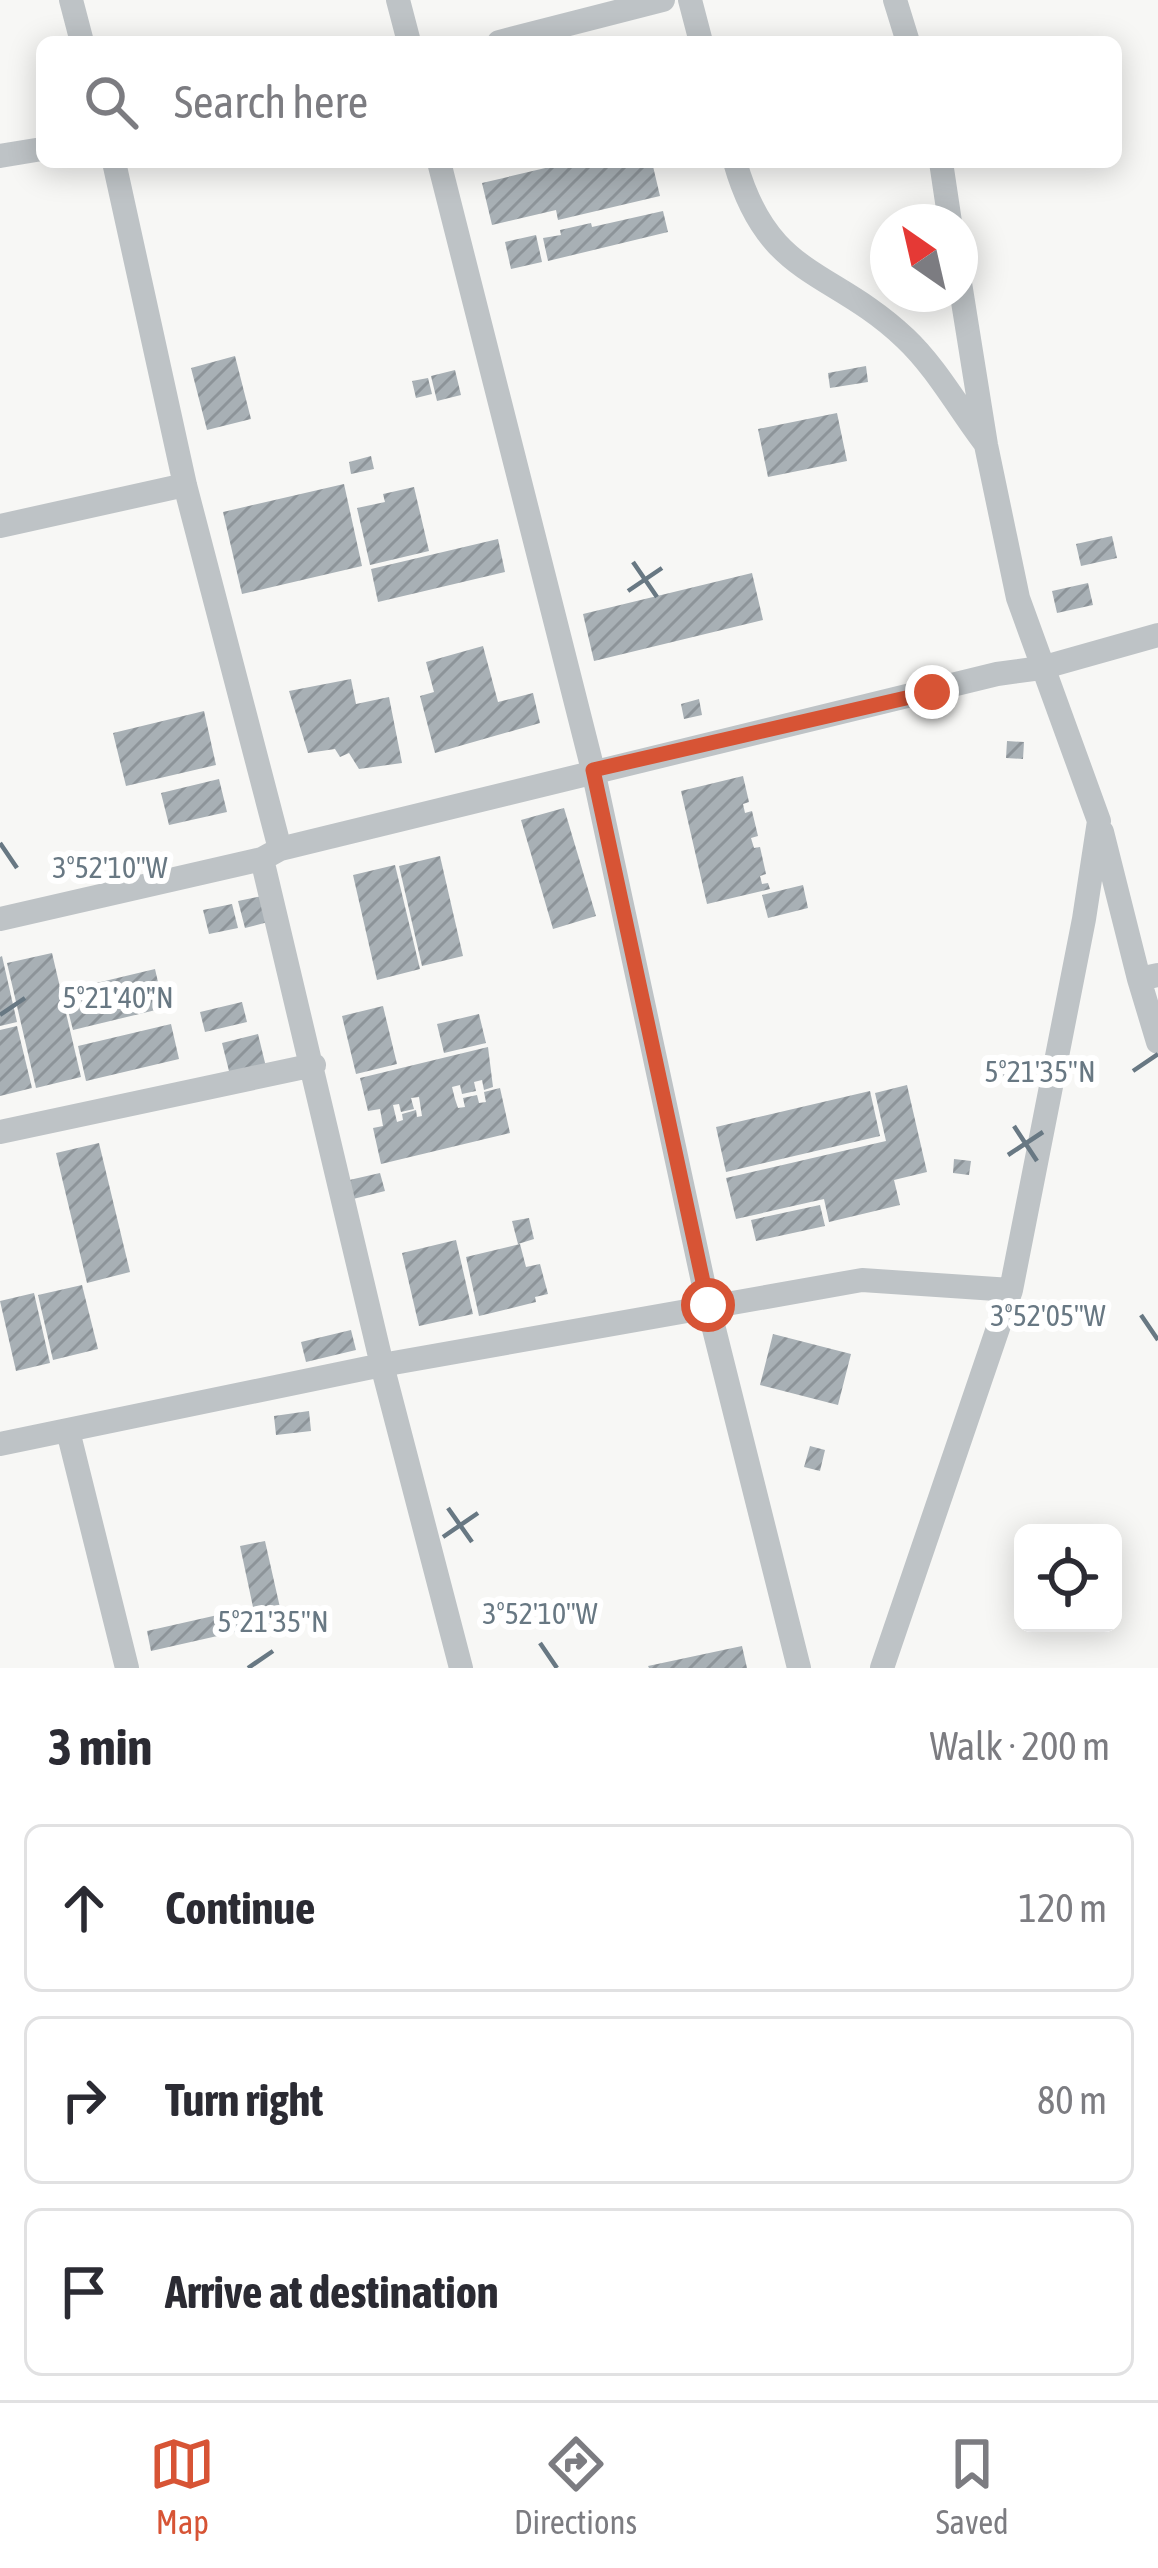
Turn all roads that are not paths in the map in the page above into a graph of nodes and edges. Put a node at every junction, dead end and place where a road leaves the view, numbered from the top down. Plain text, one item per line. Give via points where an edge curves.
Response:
1 (71, 0) edge
2 (398, 0) edge
3 (663, 0) edge
4 (689, 0) edge
5 (895, 0) edge
6 (80, 36) edge
7 (407, 36) edge
8 (522, 36) edge
9 (699, 36) edge
10 (906, 36) edge
11 (36, 150) edge
12 (0, 156) edge
13 (115, 168) edge
14 (441, 168) edge
15 (737, 168) edge
16 (941, 168) edge
17 (947, 204) edge
18 (965, 312) edge
19 (986, 445) junction
20 (185, 485) junction
21 (0, 526) edge
22 (1158, 635) edge
23 (1041, 668) junction
24 (593, 770) junction
25 (1100, 821) junction
26 (271, 854) junction
27 (0, 919) edge
28 (1149, 977) edge
29 (1158, 1042) edge
30 (314, 1065) junction
31 (0, 1132) edge
32 (1011, 1290) junction
33 (708, 1305) junction
34 (382, 1365) junction
35 (68, 1431) junction
36 (0, 1444) edge
37 (127, 1668) edge
38 (461, 1668) edge
39 (799, 1668) edge
40 (882, 1668) edge

1 - 6 street
2 - 7 street
3 - 8 street
4 - 9 street
5 - 10 street
11 - 12 street
13 - 20 street
14 - 24 street
15 - 19 street via 755,217 782,252 906,339
16 - 17 street
18 - 19 street
19 - 23 street
20 - 21 street
20 - 26 street
22 - 23 street
23 - 24 street
23 - 25 street
24 - 26 street
24 - 33 street
25 - 28 street
25 - 32 street
26 - 27 street
26 - 30 street
28 - 29 street
30 - 31 street
30 - 34 street
32 - 33 street via 862,1280
32 - 40 street
33 - 34 street
33 - 39 street
34 - 35 street
34 - 38 street
35 - 36 street
35 - 37 street

